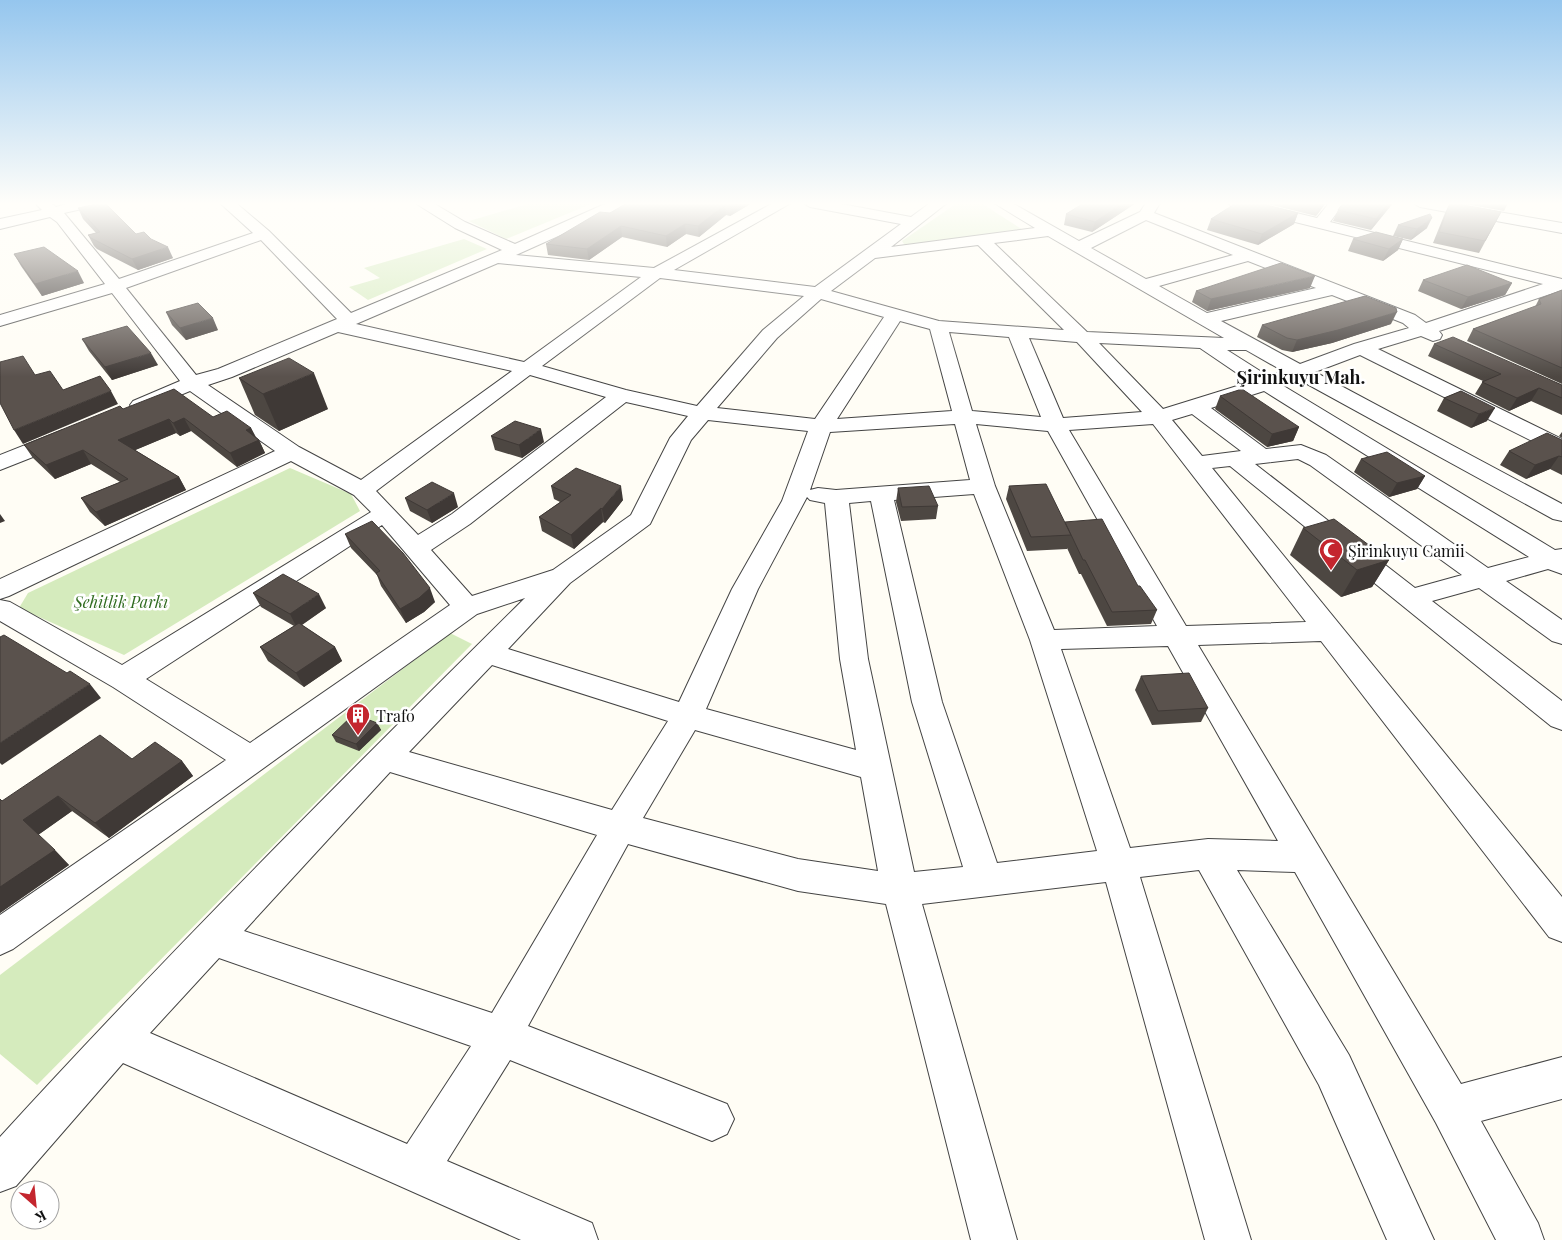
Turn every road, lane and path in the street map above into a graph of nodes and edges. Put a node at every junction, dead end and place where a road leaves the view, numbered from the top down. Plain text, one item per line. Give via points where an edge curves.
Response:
1 (95, 261) edge
2 (188, 261) edge
3 (288, 261) edge
4 (489, 261) edge
5 (527, 261) edge
6 (679, 261) edge
7 (862, 261) edge
8 (1004, 261) edge
9 (1100, 261) edge
10 (1232, 261) edge
11 (1262, 261) edge
12 (1469, 261) edge
13 (657, 273) junction
14 (1562, 284) edge
15 (1142, 285) junction
16 (116, 286) junction
17 (1333, 289) junction
18 (818, 293) junction
19 (894, 316) junction
20 (1203, 318) junction
21 (0, 321) edge
22 (344, 323) junction
23 (938, 326) junction
24 (1423, 330) junction
25 (1017, 333) junction
26 (1082, 337) junction
27 (1449, 342) edge
28 (1206, 344) junction
29 (1250, 344) junction
30 (1361, 348) junction
31 (526, 368) junction
32 (1300, 370) junction
33 (192, 383) junction
34 (1266, 384) junction
35 (622, 395) junction
36 (1195, 406) junction
37 (128, 410) edge
38 (702, 413) junction
39 (965, 417) junction
40 (1159, 417) junction
41 (1055, 425) junction
42 (821, 426) junction
43 (82, 429) edge
44 (1562, 447) edge
45 (291, 452) junction
46 (3, 456) edge
47 (1261, 456) junction
48 (1235, 459) junction
49 (1195, 463) junction
50 (984, 486) junction
51 (362, 490) junction
52 (797, 493) junction
53 (881, 493) junction
54 (836, 497) junction
55 (385, 513) junction
56 (1562, 514) edge
57 (416, 548) junction
58 (1558, 561) edge
59 (561, 577) junction
60 (1485, 579) junction
61 (0, 590) edge
62 (1410, 598) junction
63 (467, 606) junction
64 (6, 620) edge
65 (1327, 631) junction
66 (1562, 634) edge
67 (1179, 637) junction
68 (1044, 640) junction
69 (488, 653) junction
70 (123, 679) junction
71 (688, 716) junction
72 (1562, 718) edge
73 (384, 758) junction
74 (251, 760) junction
75 (874, 768) junction
76 (620, 827) junction
77 (1208, 854) junction
78 (1307, 857) junction
79 (1118, 863) junction
80 (984, 878) junction
81 (900, 890) junction
82 (1562, 925) edge
83 (0, 937) edge
84 (213, 938) junction
85 (501, 1036) junction
86 (117, 1039) junction
87 (1562, 1078) edge
88 (1452, 1108) junction
89 (712, 1119) dead end
90 (0, 1170) edge
91 (416, 1171) junction
92 (575, 1240) edge
93 (994, 1240) edge
94 (1228, 1240) edge
95 (1411, 1240) edge
96 (1521, 1240) edge

1 - 16 street
2 - 16 street
3 - 22 street
4 - 22 street
5 - 13 street
6 - 13 street
7 - 18 street
8 - 26 street
9 - 15 street
10 - 15 street
11 - 17 street
12 - 14 street
13 - 18 street
13 - 31 street
14 - 24 street
15 - 20 street
16 - 21 street
16 - 33 street
17 - 20 street
17 - 24 street via 1409,319
18 - 19 street
18 - 38 street via 770,334
19 - 23 street
19 - 42 street
20 - 29 street
22 - 31 street
22 - 33 street via 225,374
23 - 25 street
23 - 39 street
24 - 27 street
24 - 30 street
25 - 26 street
25 - 41 street
26 - 28 street
26 - 40 street
28 - 29 street
28 - 34 street
29 - 32 street
30 - 32 street
30 - 44 street
31 - 35 street
31 - 51 street
32 - 34 street
32 - 56 street
33 - 37 street
33 - 45 street
34 - 36 street
34 - 58 street
35 - 38 street
35 - 57 street via 461,519
36 - 40 street
36 - 47 street
38 - 42 street
38 - 59 street via 681,438 641,519
39 - 41 street
39 - 42 street
39 - 50 street
40 - 41 street
40 - 49 street
41 - 67 street
42 - 52 street
43 - 46 street
45 - 51 street
45 - 61 street
47 - 48 street
47 - 60 street via 1301,452 1318,460
48 - 49 street
48 - 62 street
49 - 65 street
50 - 53 street
50 - 68 street
51 - 55 street
52 - 54 street
52 - 71 street via 745,589
53 - 54 street
53 - 80 street via 928,702
54 - 75 street via 854,659
55 - 57 street
55 - 70 street
57 - 63 street
58 - 60 street
59 - 63 street
59 - 69 street
60 - 62 street
60 - 66 street
62 - 72 street
63 - 74 street
64 - 70 street
65 - 67 street
65 - 82 street
67 - 68 street
67 - 78 street
68 - 79 street
69 - 71 street
69 - 73 street
70 - 74 street
71 - 75 street
71 - 76 street
73 - 76 street
73 - 84 street
74 - 83 street
75 - 81 street
76 - 81 street via 798,875
76 - 85 street
77 - 78 street
77 - 79 street
77 - 95 street via 1334,1070
78 - 88 street
79 - 80 street
79 - 94 street
80 - 81 street
81 - 93 street
84 - 85 street
84 - 86 street
85 - 89 street
85 - 91 street
86 - 90 street
86 - 91 street
87 - 88 street
88 - 96 street
91 - 92 street

